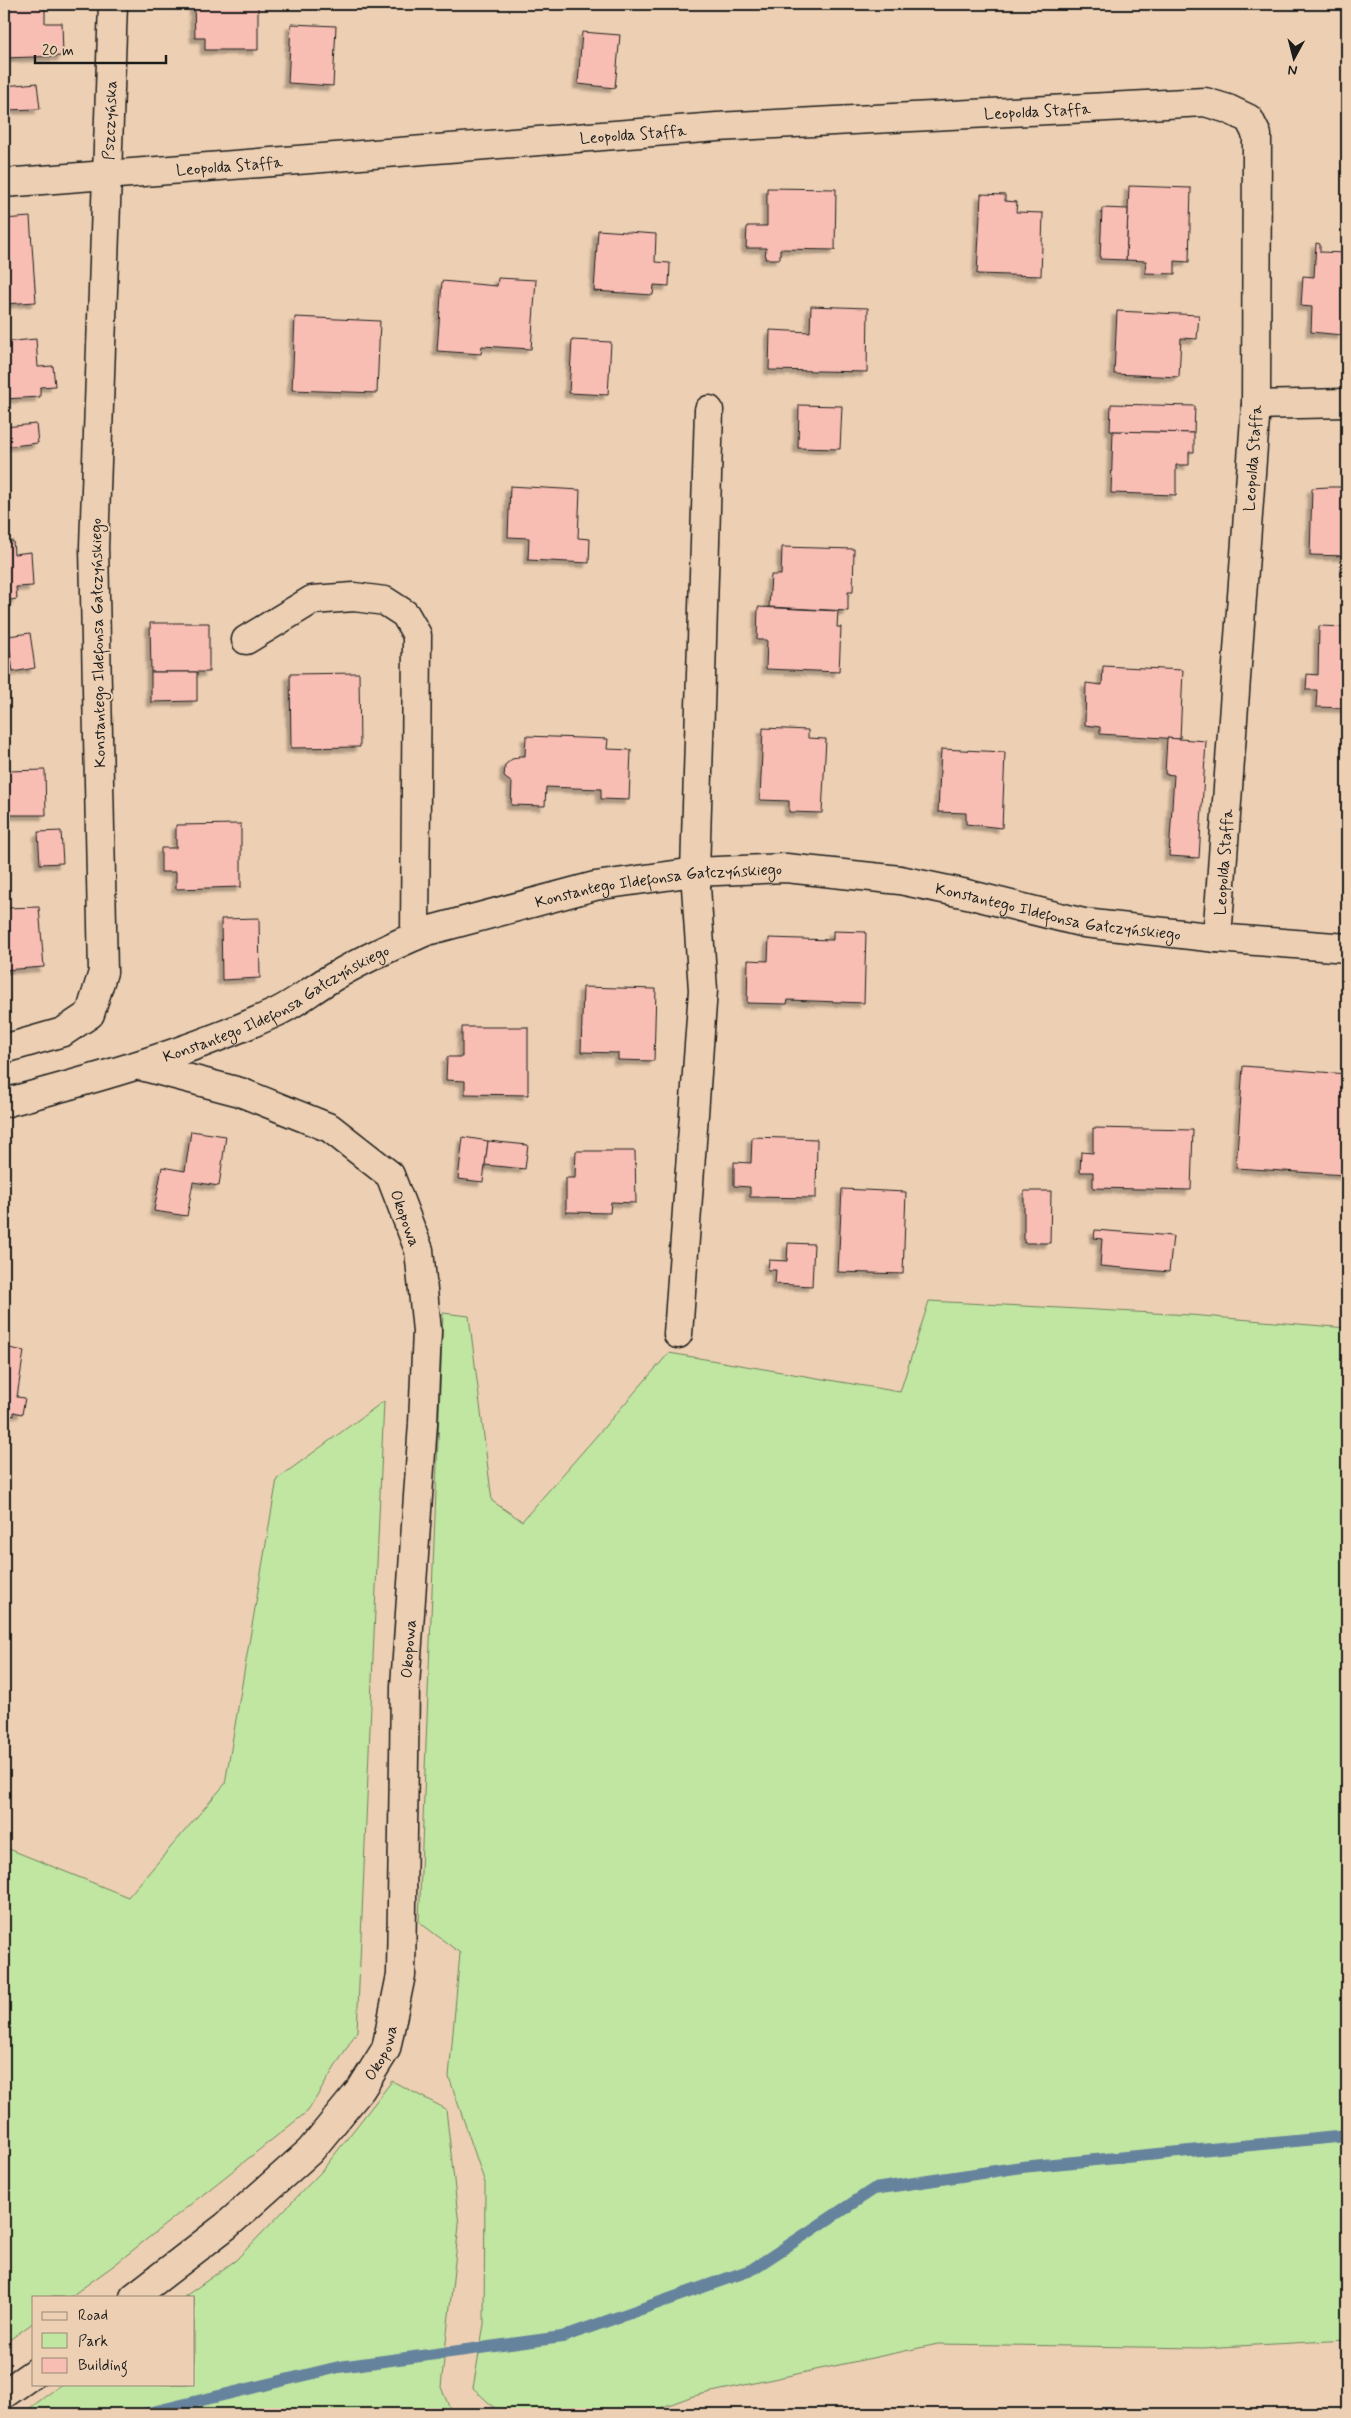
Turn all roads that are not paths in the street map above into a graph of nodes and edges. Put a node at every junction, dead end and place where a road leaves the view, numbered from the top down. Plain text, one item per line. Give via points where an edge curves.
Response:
1 (113, 4) edge
2 (106, 176) junction
3 (4, 183) edge
4 (1347, 403) edge
5 (1256, 405) junction
6 (708, 410) dead end
7 (246, 640) dead end
8 (695, 872) junction
9 (415, 936) junction
10 (1217, 938) junction
11 (1347, 948) edge
12 (4, 1049) edge
13 (141, 1066) junction
14 (4, 1104) edge
15 (678, 1334) dead end
16 (135, 2296) edge
17 (32, 2374) edge
18 (4, 2394) edge

1 - 2 street, Pszczyńska
2 - 3 street, Leopolda Staffa
2 - 5 street, Leopolda Staffa via 717,126 1205,102 1249,119 1257,135
2 - 12 street, Konstantego Ildefonsa Gałczyńskiego via 94,547 103,972 90,1014 63,1032
4 - 5 street
5 - 10 street, Leopolda Staffa
6 - 8 street
7 - 9 street via 312,600 354,597 385,601 405,614 418,635
8 - 9 street, Konstantego Ildefonsa Gałczyńskiego via 595,886
8 - 10 street, Konstantego Ildefonsa Gałczyńskiego via 786,868 900,880 1084,923
8 - 15 street via 703,990
9 - 13 street, Konstantego Ildefonsa Gałczyńskiego via 325,982 280,1011
10 - 11 street, Konstantego Ildefonsa Gałczyńskiego
13 - 14 street, Konstantego Ildefonsa Gałczyńskiego
13 - 16 street, Okopowa via 240,1092 330,1128 390,1175 419,1250 427,1331 405,1686 400,1975 386,2049 361,2089 310,2151 226,2226
17 - 18 street

